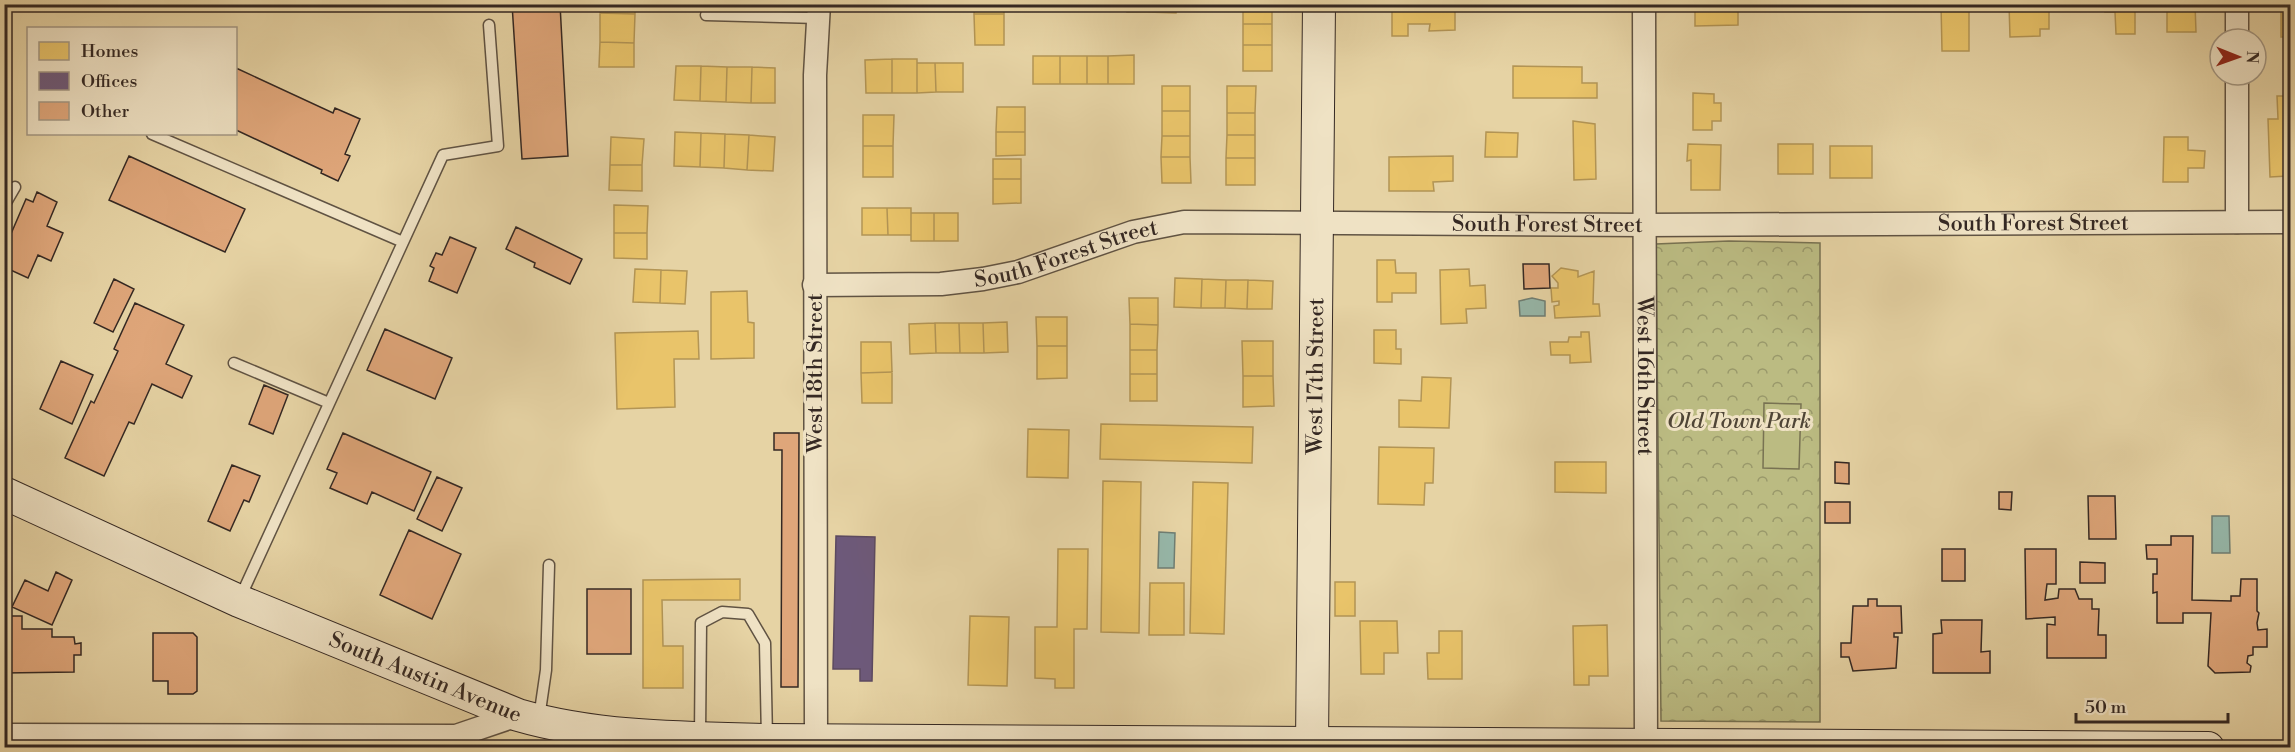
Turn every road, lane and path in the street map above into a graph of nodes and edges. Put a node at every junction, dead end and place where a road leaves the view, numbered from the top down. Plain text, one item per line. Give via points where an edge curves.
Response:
1 (1319, 4) edge
2 (1644, 4) edge
3 (2237, 4) edge
4 (819, 11) edge
5 (706, 15) dead end
6 (489, 25) dead end
7 (2237, 27) edge
8 (2237, 87) edge
9 (154, 135) edge
10 (15, 186) dead end
11 (4, 206) edge
12 (2237, 222) junction
13 (2290, 222) edge
14 (1317, 224) junction
15 (1645, 225) junction
16 (403, 243) junction
17 (814, 285) junction
18 (234, 363) dead end
19 (329, 403) junction
20 (4, 493) edge
21 (549, 565) dead end
22 (239, 601) junction
23 (543, 727) edge
24 (4, 735) edge
25 (616, 739) edge
26 (767, 740) junction
27 (684, 741) edge
28 (816, 741) junction
29 (269, 742) edge
30 (412, 742) edge
31 (1646, 745) edge
32 (1312, 746) edge
33 (2208, 747) edge

1 - 14 main road, West 17th Street
2 - 15 street, West 16th Street
3 - 7 street
4 - 5 lane
4 - 17 street, West 18th Street
6 - 16 lane via 498,146 443,155
8 - 12 street
9 - 16 lane
10 - 11 lane
12 - 13 street, South Forest Street
12 - 15 street, South Forest Street
14 - 15 street, South Forest Street
14 - 17 street, South Forest Street via 1184,222 1133,232 1018,272 983,279 941,284
14 - 32 main road, West 17th Street
15 - 31 street, West 16th Street
16 - 19 lane
17 - 28 street, West 18th Street
18 - 19 lane
19 - 22 lane
20 - 22 main road, South Austin Avenue
21 - 23 lane
22 - 23 main road, South Austin Avenue
23 - 25 main road, South Austin Avenue
23 - 30 street
24 - 29 street
25 - 27 main road, South Austin Avenue
26 - 27 main road, South Austin Avenue
26 - 27 lane via 765,643 748,614 722,612 701,623
26 - 28 main road, South Austin Avenue
28 - 32 main road, South Austin Avenue
29 - 30 street
31 - 32 main road, South Austin Avenue
31 - 33 main road, South Austin Avenue

